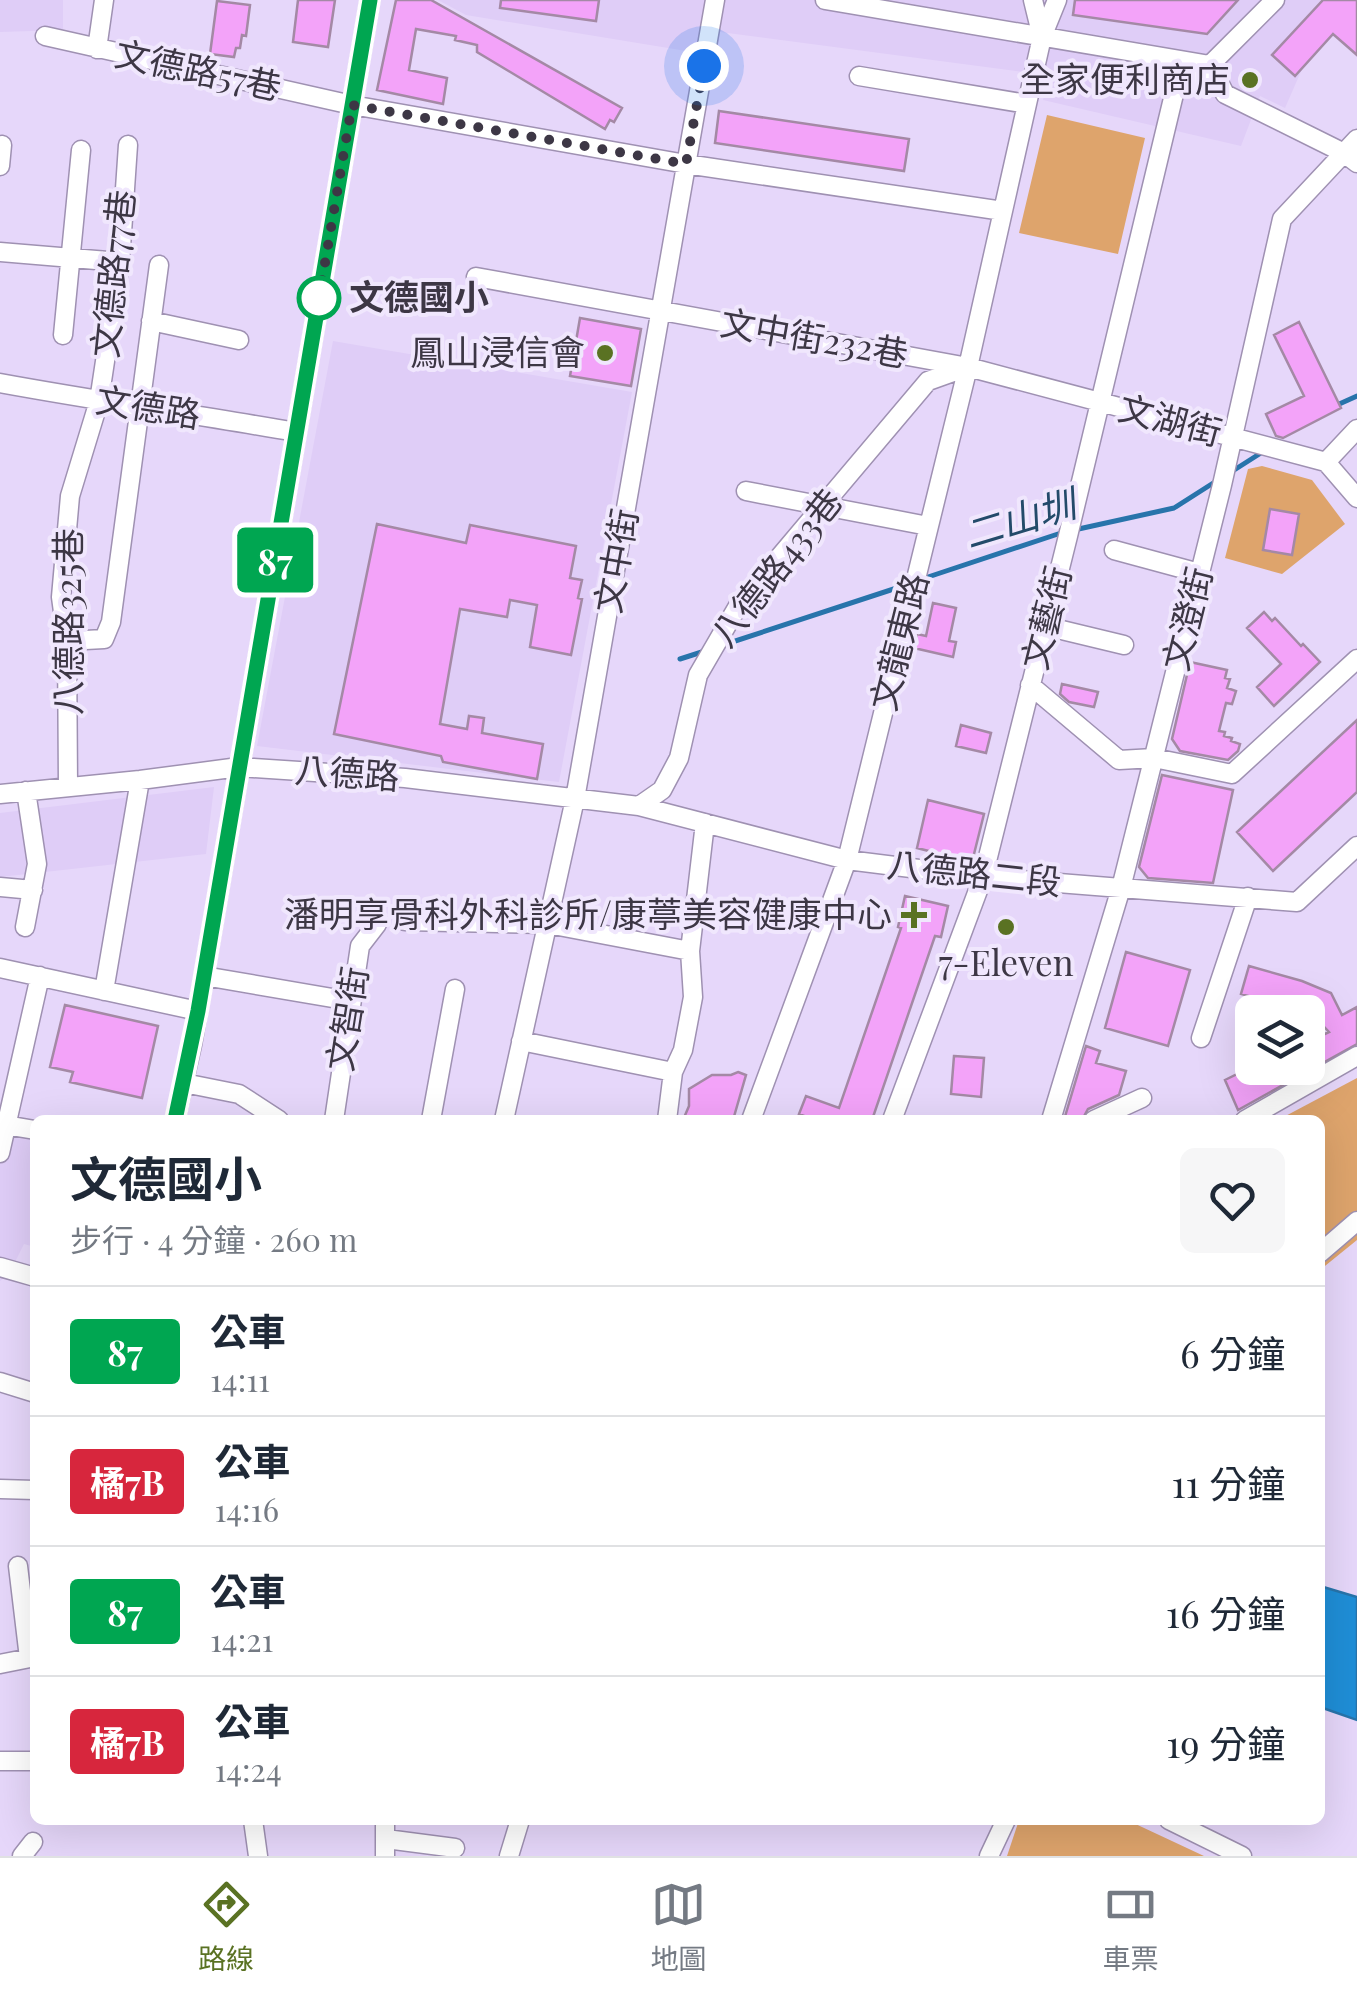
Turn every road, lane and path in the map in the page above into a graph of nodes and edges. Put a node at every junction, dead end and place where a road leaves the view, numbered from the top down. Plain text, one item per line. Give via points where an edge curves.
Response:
1 (104, 0) edge
2 (370, 0) edge
3 (715, 0) edge
4 (826, 0) edge
5 (1033, 0) edge
6 (1057, 0) edge
7 (1275, 0) edge
8 (45, 36) dead end
9 (1042, 37) junction
10 (97, 49) junction
11 (1210, 66) junction
12 (858, 76) dead end
13 (1027, 104) junction
14 (352, 105) junction
15 (2, 145) edge
16 (128, 145) dead end
17 (82, 150) dead end
18 (1353, 152) edge
19 (686, 164) junction
20 (0, 166) edge
21 (1003, 211) junction
22 (0, 252) edge
23 (70, 258) junction
24 (120, 262) junction
25 (159, 265) dead end
26 (476, 277) dead end
27 (660, 312) junction
28 (151, 322) junction
29 (63, 335) dead end
30 (239, 340) dead end
31 (968, 366) junction
32 (0, 383) edge
33 (99, 402) junction
34 (1100, 402) junction
35 (139, 406) junction
36 (1357, 429) edge
37 (296, 432) junction
38 (1233, 438) junction
39 (1326, 462) junction
40 (746, 491) dead end
41 (1357, 498) edge
42 (823, 506) junction
43 (928, 526) junction
44 (1114, 550) dead end
45 (1200, 573) junction
46 (1045, 626) junction
47 (67, 641) junction
48 (1124, 645) dead end
49 (1357, 659) edge
50 (1030, 686) junction
51 (1154, 758) junction
52 (239, 766) junction
53 (140, 780) junction
54 (68, 786) junction
55 (26, 790) junction
56 (0, 794) edge
57 (576, 799) junction
58 (639, 806) junction
59 (705, 823) junction
60 (1357, 846) edge
61 (846, 860) junction
62 (983, 877) junction
63 (0, 887) edge
64 (1122, 888) junction
65 (33, 890) junction
66 (1248, 898) junction
67 (405, 922) dead end
68 (377, 924) dead end
69 (548, 924) junction
70 (25, 928) dead end
71 (690, 950) junction
72 (0, 968) edge
73 (40, 976) junction
74 (204, 976) junction
75 (455, 989) dead end
76 (104, 992) junction
77 (350, 1001) junction
78 (198, 1011) junction
79 (1201, 1038) dead end
80 (522, 1041) junction
81 (1357, 1056) edge
82 (673, 1072) junction
83 (184, 1083) junction
84 (1142, 1098) dead end
85 (176, 1115) edge
86 (271, 1115) edge
87 (335, 1115) edge
88 (432, 1115) edge
89 (505, 1115) edge
90 (668, 1115) edge
91 (752, 1115) edge
92 (894, 1115) edge
93 (1052, 1115) edge
94 (1105, 1115) edge
95 (1254, 1115) edge
96 (4, 1124) edge
97 (30, 1129) edge
98 (0, 1153) edge
99 (1357, 1221) edge
100 (1325, 1250) edge
101 (0, 1267) edge
102 (30, 1276) edge
103 (0, 1382) edge
104 (30, 1391) edge
105 (0, 1490) edge
106 (30, 1490) edge
107 (18, 1566) dead end
108 (30, 1644) edge
109 (30, 1657) edge
110 (0, 1664) edge
111 (0, 1761) edge
112 (30, 1761) edge
113 (254, 1825) edge
114 (518, 1825) edge
115 (1004, 1825) edge
116 (1179, 1825) edge
117 (385, 1838) edge
118 (455, 1848) dead end
119 (258, 1856) edge
120 (509, 1856) edge
121 (989, 1856) edge
122 (1242, 1856) edge

1 - 10 street
2 - 14 street
3 - 19 street, 文中街
4 - 9 street
5 - 9 street
6 - 9 street, 文龍東路
7 - 11 street, 文藝街
8 - 10 street, 文德路57巷
9 - 11 street
9 - 13 street, 文龍東路
10 - 14 street, 文德路57巷
11 - 18 street via 1225,94
11 - 34 street, 文藝街 via 1175,90
12 - 13 street
13 - 21 street, 文龍東路
14 - 19 street, 文德路57巷
14 - 37 street
15 - 20 street
16 - 24 street, 文德路77巷
17 - 23 street
18 - 38 street, 文澄街 via 1282,220
19 - 21 street, 文德路57巷
19 - 27 street, 文中街
21 - 31 street, 文龍東路
22 - 23 street
23 - 24 street
23 - 29 street
24 - 33 street, 文德路77巷
25 - 28 street, 文德路77巷
26 - 27 street, 文中街232巷
27 - 31 street, 文中街232巷
27 - 57 street, 文中街
28 - 30 street
28 - 35 street, 文德路77巷
31 - 34 street, 文湖街
31 - 42 street, 八德路433巷 via 928,381
31 - 43 street, 文龍東路
32 - 33 street, 文德路
33 - 35 street, 文德路
33 - 47 street, 八德路325巷 via 70,496 62,598
34 - 38 street, 文湖街
34 - 46 street, 文藝街
35 - 37 street, 文德路
35 - 47 street, 文德路77巷 via 111,622 104,639
36 - 39 street
37 - 52 street
38 - 39 street, 文湖街
38 - 45 street, 文澄街
39 - 41 street
40 - 42 street
42 - 43 street
42 - 58 street, 八德路433巷 via 738,606 698,675 679,758 662,790
43 - 61 street, 文龍東路
44 - 45 street
45 - 51 street, 文澄街
46 - 48 street
46 - 50 street, 文藝街
47 - 54 street, 八德路325巷
49 - 51 street via 1232,774
50 - 51 street via 1119,760
50 - 62 street, 文藝街
51 - 64 street, 文澄街
52 - 53 street, 八德路
52 - 57 street, 八德路
52 - 74 street
53 - 54 street, 八德路
53 - 76 street
54 - 55 street, 八德路
55 - 56 street, 八德路
55 - 65 street
57 - 58 street, 八德路二段
57 - 69 street, 文中街
58 - 59 street, 八德路二段
59 - 61 street, 八德路二段
59 - 71 street
60 - 66 street, 八德路二段 via 1297,902
61 - 62 street, 八德路二段
61 - 91 street, 文龍東路
62 - 64 street, 八德路二段
62 - 92 street, 文藝街
63 - 65 street
64 - 66 street, 八德路二段
64 - 93 street, 文澄街
65 - 70 street
66 - 79 street
67 - 69 street
68 - 77 street, 文智街 via 360,946
69 - 71 street
69 - 80 street, 文中街
71 - 82 street via 693,997
72 - 73 street
73 - 76 street
73 - 96 street
74 - 77 street
74 - 78 street
75 - 88 street
76 - 78 street
77 - 87 street, 文智街
78 - 83 street
80 - 82 street
80 - 89 street, 文中街
81 - 95 street
82 - 90 street
83 - 85 street
83 - 86 street via 239,1094
84 - 94 street
96 - 97 street
96 - 98 street
99 - 100 street
101 - 102 street
103 - 104 street
105 - 106 street
107 - 108 street
109 - 110 street
111 - 112 street
113 - 119 street
114 - 120 street
115 - 121 street
116 - 122 street
117 - 118 street

